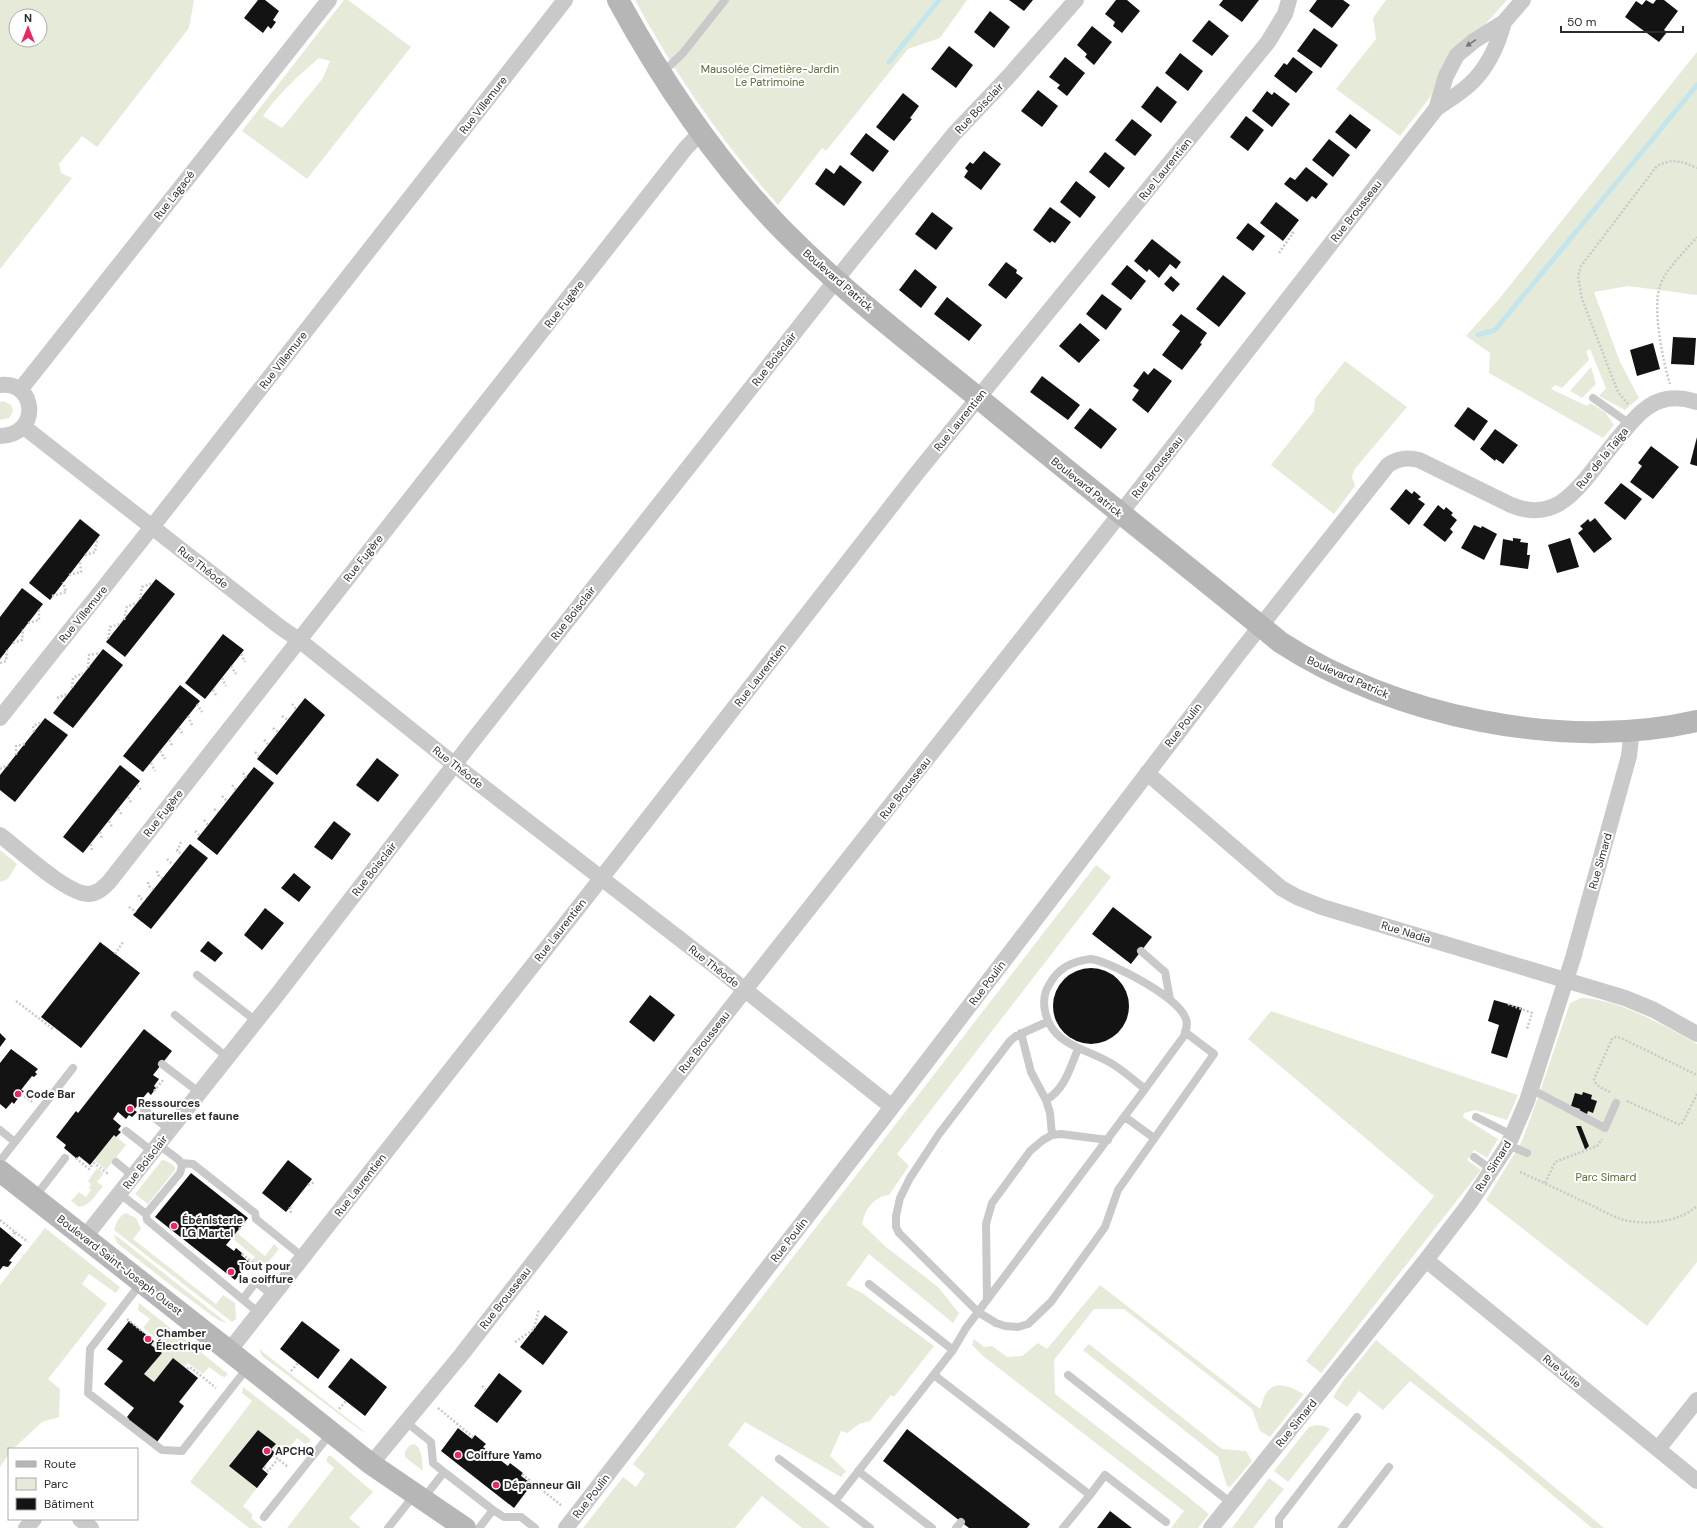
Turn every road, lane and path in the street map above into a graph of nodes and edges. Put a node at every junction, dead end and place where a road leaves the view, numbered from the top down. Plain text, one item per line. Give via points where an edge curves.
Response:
1 (329, 0) edge
2 (565, 0) edge
3 (618, 0) edge
4 (725, 0) edge
5 (1076, 0) edge
6 (1289, 0) edge
7 (1523, 0) edge
8 (1504, 22) junction
9 (661, 74) junction
10 (1436, 108) junction
11 (700, 132) junction
12 (1697, 168) edge
13 (1291, 231) dead end
14 (1697, 236) edge
15 (1279, 253) dead end
16 (836, 280) junction
17 (0, 385) edge
18 (20, 390) junction
19 (978, 397) junction
20 (1593, 398) dead end
21 (1674, 398) junction
22 (1697, 402) edge
23 (1635, 419) junction
24 (24, 427) junction
25 (0, 436) edge
26 (1419, 460) joint
27 (1120, 514) junction
28 (152, 527) junction
29 (97, 540) dead end
30 (85, 555) dead end
31 (80, 561) dead end
32 (69, 575) dead end
33 (63, 582) dead end
34 (153, 583) dead end
35 (52, 596) dead end
36 (140, 599) dead end
37 (136, 603) dead end
38 (40, 608) dead end
39 (124, 620) dead end
40 (28, 623) dead end
41 (120, 624) dead end
42 (1260, 627) junction
43 (23, 629) dead end
44 (108, 639) dead end
45 (299, 640) junction
46 (12, 643) dead end
47 (7, 650) dead end
48 (100, 653) dead end
49 (241, 654) dead end
50 (245, 662) dead end
51 (0, 664) edge
52 (231, 666) dead end
53 (88, 668) dead end
54 (83, 674) dead end
55 (236, 674) dead end
56 (222, 678) dead end
57 (226, 686) dead end
58 (72, 688) dead end
59 (213, 690) dead end
60 (67, 694) dead end
61 (217, 697) dead end
62 (57, 698) dead end
63 (197, 704) dead end
64 (292, 704) dead end
65 (296, 709) dead end
66 (202, 712) dead end
67 (188, 716) dead end
68 (282, 716) dead end
69 (0, 718) edge
70 (288, 720) dead end
71 (1697, 721) edge
72 (42, 722) dead end
73 (192, 725) dead end
74 (179, 728) dead end
75 (273, 728) dead end
76 (1630, 731) junction
77 (34, 732) dead end
78 (278, 732) dead end
79 (183, 735) dead end
80 (169, 740) dead end
81 (264, 740) dead end
82 (25, 744) dead end
83 (268, 744) dead end
84 (173, 747) dead end
85 (160, 751) dead end
86 (254, 752) dead end
87 (16, 755) dead end
88 (259, 756) dead end
89 (165, 759) dead end
90 (151, 763) dead end
91 (8, 765) dead end
92 (455, 765) junction
93 (0, 769) edge
94 (155, 771) dead end
95 (243, 773) dead end
96 (1146, 773) junction
97 (246, 778) dead end
98 (137, 785) dead end
99 (232, 785) dead end
100 (236, 790) dead end
101 (142, 791) dead end
102 (222, 796) dead end
103 (128, 797) dead end
104 (227, 801) dead end
105 (132, 804) dead end
106 (118, 809) dead end
107 (214, 809) dead end
108 (218, 812) dead end
109 (122, 815) dead end
110 (204, 820) dead end
111 (109, 821) dead end
112 (208, 825) dead end
113 (112, 827) dead end
114 (195, 831) dead end
115 (100, 832) dead end
116 (0, 835) edge
117 (200, 836) dead end
118 (102, 839) dead end
119 (181, 842) dead end
120 (91, 844) dead end
121 (92, 851) dead end
122 (182, 854) dead end
123 (167, 859) dead end
124 (172, 865) dead end
125 (157, 871) dead end
126 (162, 878) dead end
127 (601, 878) junction
128 (148, 882) dead end
129 (153, 889) dead end
130 (139, 895) dead end
131 (144, 901) dead end
132 (129, 907) dead end
133 (136, 912) dead end
134 (123, 942) dead end
135 (1141, 951) dead end
136 (115, 954) dead end
137 (197, 975) dead end
138 (1566, 980) junction
139 (745, 990) junction
140 (1170, 999) junction
141 (16, 1000) dead end
142 (1508, 1004) dead end
143 (175, 1015) dead end
144 (256, 1021) junction
145 (1047, 1022) junction
146 (54, 1027) dead end
147 (1527, 1029) dead end
148 (1185, 1032) junction
149 (1021, 1033) junction
150 (1697, 1034) edge
151 (1078, 1049) junction
152 (228, 1058) junction
153 (162, 1064) dead end
154 (73, 1068) dead end
155 (1697, 1075) edge
156 (1145, 1089) junction
157 (1531, 1089) junction
158 (200, 1093) junction
159 (1613, 1093) dead end
160 (1697, 1094) edge
161 (1046, 1100) junction
162 (1627, 1100) dead end
163 (1616, 1103) dead end
164 (892, 1107) junction
165 (144, 1110) dead end
166 (1125, 1117) junction
167 (1476, 1117) dead end
168 (1605, 1128) junction
169 (0, 1130) edge
170 (170, 1130) junction
171 (126, 1131) dead end
172 (1052, 1135) junction
173 (1154, 1138) junction
174 (1108, 1140) junction
175 (1510, 1140) junction
176 (15, 1142) junction
177 (156, 1149) junction
178 (1527, 1153) dead end
179 (69, 1157) joint
180 (1474, 1157) dead end
181 (0, 1161) edge
182 (116, 1162) dead end
183 (182, 1163) junction
184 (1492, 1170) junction
185 (0, 1172) edge
186 (105, 1172) dead end
187 (1520, 1172) dead end
188 (134, 1177) junction
189 (315, 1182) dead end
190 (1545, 1183) junction
191 (308, 1185) dead end
192 (120, 1194) junction
193 (1578, 1194) dead end
194 (34, 1198) junction
195 (1576, 1198) junction
196 (1697, 1206) edge
197 (290, 1207) dead end
198 (146, 1214) junction
199 (291, 1215) dead end
200 (0, 1220) edge
201 (15, 1232) junction
202 (12, 1236) dead end
203 (84, 1238) junction
204 (28, 1242) dead end
205 (242, 1254) dead end
206 (303, 1257) junction
207 (1426, 1260) junction
208 (271, 1264) dead end
209 (142, 1283) junction
210 (869, 1284) dead end
211 (273, 1296) junction
212 (243, 1299) junction
213 (986, 1300) junction
214 (539, 1309) dead end
215 (978, 1312) junction
216 (259, 1313) junction
217 (129, 1321) dead end
218 (144, 1332) dead end
219 (516, 1342) dead end
220 (954, 1350) junction
221 (229, 1351) junction
222 (298, 1363) dead end
223 (249, 1366) junction
224 (187, 1369) dead end
225 (291, 1371) dead end
226 (934, 1375) junction
227 (1068, 1375) dead end
228 (482, 1386) dead end
229 (486, 1390) dead end
230 (226, 1395) junction
231 (426, 1398) junction
232 (1697, 1400) edge
233 (346, 1401) dead end
234 (339, 1409) dead end
235 (1357, 1417) dead end
236 (406, 1422) junction
237 (331, 1432) junction
238 (473, 1437) dead end
239 (1658, 1449) junction
240 (273, 1455) dead end
241 (278, 1459) junction
242 (780, 1460) dead end
243 (371, 1464) junction
244 (264, 1467) dead end
245 (1389, 1467) dead end
246 (291, 1470) dead end
247 (858, 1471) junction
248 (444, 1472) junction
249 (522, 1474) dead end
250 (1697, 1481) edge
251 (1090, 1494) junction
252 (416, 1500) junction
253 (835, 1501) junction
254 (1231, 1503) junction
255 (494, 1510) junction
256 (264, 1517) dead end
257 (33, 1520) edge
258 (81, 1520) edge
259 (570, 1522) edge
260 (1166, 1522) dead end
261 (26, 1528) edge
262 (92, 1528) edge
263 (388, 1528) edge
264 (437, 1528) edge
265 (465, 1528) edge
266 (479, 1528) edge
267 (535, 1528) edge
268 (870, 1528) edge
269 (932, 1528) edge
270 (1063, 1528) edge
271 (1212, 1528) edge
272 (1279, 1528) edge
273 (1342, 1528) edge

1 - 18 street, Rue Lagacé
2 - 28 street, Rue Villemure
3 - 9 street, Boulevard Patrick
4 - 9 lane via 683,53
5 - 16 street, Rue Boisclair via 954,134
6 - 19 street, Rue Laurentien via 1285,14 1268,42
7 - 8 street, Rue Brousseau
8 - 10 street, Rue Brousseau via 1495,49 1479,75
8 -> 10 street, Rue Brousseau via 1457,55 1446,76
9 - 11 street, Boulevard Patrick
10 - 27 street, Rue Brousseau
11 - 16 street, Boulevard Patrick via 774,221
11 - 45 street, Rue Fugère
12 - 23 path via 1672,160 1657,166 1581,266 1578,276 1582,299 1618,392
13 - 15 path via 1293,233
14 - 21 path via 1664,277 1658,296 1658,322 1664,363
16 - 19 street, Boulevard Patrick
16 - 92 street, Rue Boisclair
17 - 18 street
18 - 24 street via 29,404 29,416
19 - 27 street, Boulevard Patrick
19 - 127 street, Rue Laurentien
20 - 23 lane
21 - 22 street, Rue de la Taïga
21 - 23 street, Rue de la Taïga via 1660,401
23 - 26 street, Rue de la Taïga via 1577,491 1558,505 1544,510 1527,510 1512,506
24 - 25 street via 9,436
24 - 28 street, Rue Théode
26 - 42 street, Rue Poulin via 1410,457 1400,458 1388,465
27 - 42 street, Boulevard Patrick
27 - 139 street, Rue Brousseau
28 - 45 street, Rue Théode
28 - 69 street, Rue Villemure
29 - 30 path via 95,552
31 - 32 path via 81,572
33 - 35 path via 66,592
34 - 36 path via 142,587
37 - 39 path via 127,607
38 - 40 path via 39,620
41 - 44 path via 110,627
42 - 76 street, Boulevard Patrick via 1316,664 1381,692 1426,707 1518,726 1582,732
42 - 96 street, Rue Poulin
43 - 46 path via 22,640
45 - 92 street, Rue Théode
45 - 116 street, Rue Fugère via 122,867 95,893 83,893 68,887
47 - 51 path via 6,661
48 - 53 path via 89,655
49 - 50 path
52 - 55 path
54 - 58 path via 74,678
56 - 57 path
59 - 61 path
60 - 62 path
63 - 66 path
64 - 65 path
67 - 73 path
68 - 70 path
71 - 76 street, Boulevard Patrick
72 - 77 path via 33,726
74 - 79 path
75 - 78 path
76 - 138 street, Rue Simard via 1629,756
80 - 84 path
81 - 83 path
82 - 87 path via 16,746
85 - 89 path
86 - 88 path
90 - 94 path
91 - 93 path
92 - 127 street, Rue Théode
92 - 144 street, Rue Boisclair
95 - 97 path
96 - 138 street, Rue Nadia via 1276,883 1297,897 1322,907
96 - 164 street, Rue Poulin
98 - 101 path
99 - 100 path
102 - 104 path
103 - 105 path
106 - 109 path
107 - 108 path
110 - 112 path
111 - 113 path
114 - 117 path
115 - 118 path
119 - 122 path via 177,851
120 - 121 path
123 - 124 path
125 - 126 path
127 - 139 street, Rue Théode
127 - 206 street, Rue Laurentien
128 - 129 path
130 - 131 path
132 - 133 path
134 - 136 path
135 - 140 lane via 1166,972
137 - 144 lane
138 - 150 street, Rue Nadia via 1639,1004
138 - 157 street, Rue Simard
139 - 164 street, Rue Théode
139 - 231 street, Rue Brousseau
140 - 145 lane via 1120,969 1101,961 1080,960 1054,974 1045,991
140 - 148 lane via 1187,1020
141 - 146 path via 53,1029
142 - 147 path via 1532,1013
143 - 152 lane
144 - 152 street, Rue Boisclair
145 - 149 lane
145 - 151 lane via 1067,1043
148 - 156 lane
148 - 173 lane via 1214,1054
149 - 161 lane via 1030,1072
149 - 215 lane via 1010,1041 919,1164 900,1198 896,1216 899,1233
151 - 156 lane via 1114,1065
151 - 161 lane via 1061,1087 1056,1094
152 - 158 street, Rue Boisclair
153 - 158 lane
154 - 176 lane
155 - 159 path via 1616,1037 1612,1039 1594,1079 1597,1085
156 - 166 lane
157 - 168 lane
157 - 175 street, Rue Simard
158 - 170 street, Rue Boisclair
160 - 162 path via 1680,1125
161 - 172 lane
163 - 168 lane
164 - 259 street, Rue Poulin
165 - 170 lane
166 - 173 lane
166 - 174 lane
167 - 175 lane
168 - 190 path via 1606,1132 1597,1146 1556,1162
169 - 176 lane
170 - 177 street, Rue Boisclair
171 - 177 lane
172 - 174 lane
172 - 213 lane via 1030,1151 992,1202 986,1224
173 - 215 lane via 1118,1190 1105,1227 1051,1302 1037,1317 1028,1324 1011,1327 996,1323
174 - 213 lane
175 - 178 lane
175 - 184 street, Rue Simard
176 - 181 lane
177 - 183 lane
177 - 188 street, Rue Boisclair
179 - 186 path via 89,1169 94,1163
179 - 194 lane
180 - 184 lane
182 - 188 lane
183 - 198 lane via 180,1174
183 - 206 lane via 193,1164 255,1213 256,1219
184 - 207 street, Rue Simard
185 - 194 street, Boulevard Saint-Joseph Ouest
187 - 190 path
188 - 192 street, Rue Boisclair
189 - 191 path
190 - 195 path
192 - 198 lane
192 - 203 street, Rue Boisclair
193 - 195 path
194 - 203 street, Boulevard Saint-Joseph Ouest
195 - 196 path via 1622,1220 1642,1223 1678,1217 1691,1212
197 - 199 path
198 - 212 lane via 147,1220
200 - 201 path
201 - 202 path
201 - 204 path
203 - 209 street, Boulevard Saint-Joseph Ouest
205 - 208 path via 262,1270
206 - 211 street, Rue Laurentien
207 - 239 street, Rue Julie
207 - 254 street, Rue Simard
209 - 221 street, Boulevard Saint-Joseph Ouest
209 - 230 lane via 90,1348 88,1393 162,1450 182,1451
210 - 220 lane
211 - 212 lane via 256,1282
211 - 216 street, Rue Laurentien
212 - 216 lane
213 - 215 lane
214 - 219 path via 534,1329
215 - 220 lane
216 - 221 street, Rue Laurentien
217 - 218 path
220 - 226 lane
221 - 223 street, Boulevard Saint-Joseph Ouest
222 - 225 path
223 - 230 lane
223 - 237 street, Boulevard Saint-Joseph Ouest
224 - 230 path via 190,1367
226 - 247 lane
226 - 251 lane
227 - 254 lane
228 - 229 path
231 - 236 street, Rue Brousseau
231 - 238 path
232 - 239 street
233 - 234 path
235 - 272 lane via 1279,1519
236 - 243 street, Rue Brousseau
236 - 248 lane via 431,1442 433,1463
237 - 243 street, Boulevard Saint-Joseph Ouest
237 - 256 lane
239 - 250 street, Rue Julie
240 - 241 path
241 - 244 path via 268,1471
241 - 246 path
242 - 253 lane
243 - 252 street, Boulevard Saint-Joseph Ouest
245 - 273 lane
247 - 253 lane
247 - 269 lane
248 - 252 lane
248 - 255 lane
249 - 259 path
251 - 260 lane via 1105,1475
251 - 270 lane
252 - 263 lane
252 - 264 street, Boulevard Saint-Joseph Ouest
252 - 265 street, Boulevard Saint-Joseph Ouest
253 - 268 lane
254 - 271 street, Rue Simard
255 - 266 lane
255 - 267 lane via 504,1517 521,1517
257 - 261 street
258 - 262 street

